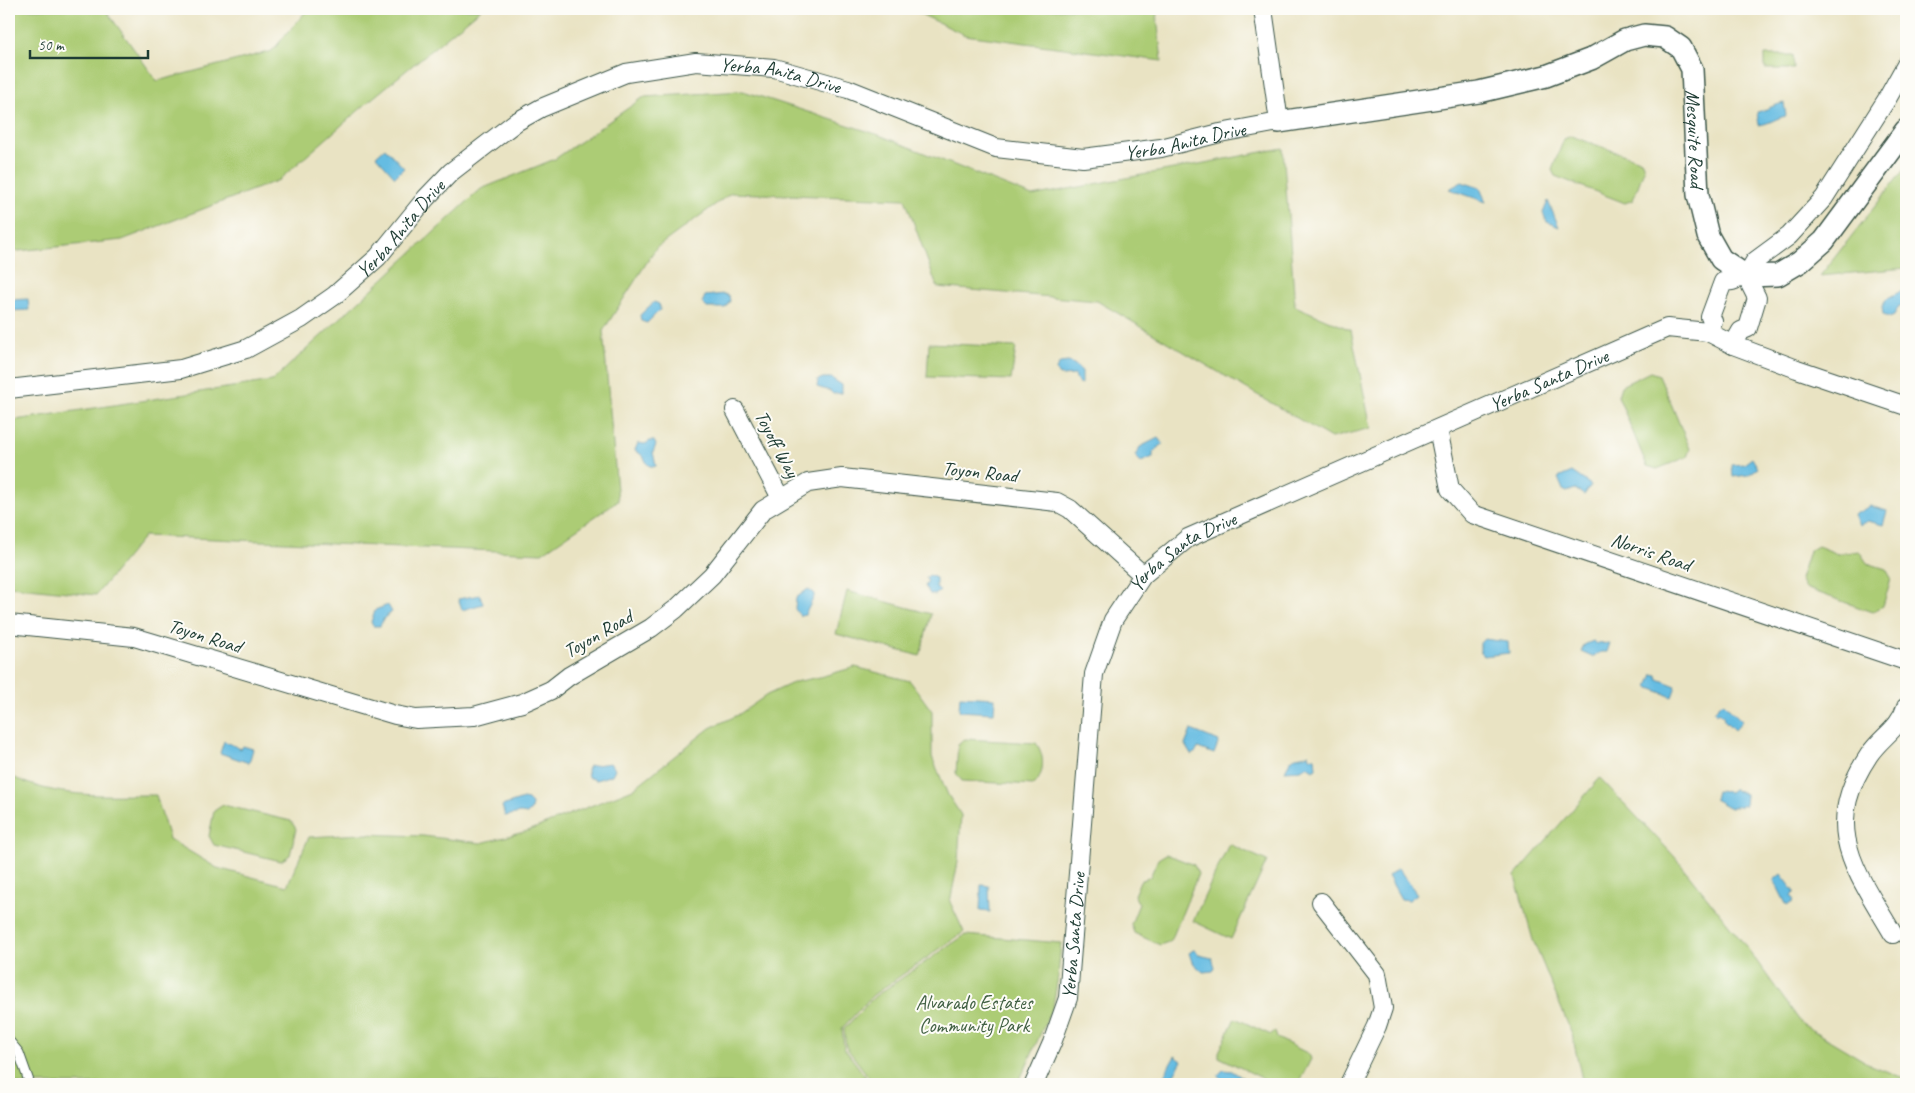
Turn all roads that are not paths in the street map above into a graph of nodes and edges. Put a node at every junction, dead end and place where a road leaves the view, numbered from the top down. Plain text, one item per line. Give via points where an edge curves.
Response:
1 (1263, 9) edge
2 (1625, 40) joint
3 (1906, 66) edge
4 (1279, 122) junction
5 (1906, 130) edge
6 (1743, 281) junction
7 (1710, 327) junction
8 (1737, 338) junction
9 (9, 388) edge
10 (1906, 406) edge
11 (735, 410) dead end
12 (1438, 429) junction
13 (781, 498) junction
14 (1144, 575) junction
15 (9, 624) edge
16 (1906, 661) edge
17 (1906, 707) edge
18 (1321, 902) dead end
19 (1893, 934) dead end
20 (9, 1041) edge
21 (30, 1084) edge
22 (1034, 1084) edge
23 (1349, 1084) edge

1 - 4 street
2 - 4 street, Yerba Anita Drive via 1591,60 1546,76 1479,92
2 - 6 street, Mesquite Road via 1644,35 1666,37 1681,48 1692,69 1698,195 1704,220 1708,236 1721,259
3 - 6 street via 1824,198 1789,236 1755,261
4 - 9 street, Yerba Anita Drive via 1161,148 1083,158 996,148 848,89 774,68 696,62 626,73 541,108 516,122 451,172 378,257 334,296 301,319 246,349 181,369
5 - 6 street via 1824,241 1800,262 1778,275
6 - 7 street via 1722,282 1710,317
6 - 8 street
7 - 8 street
7 - 12 street, Yerba Santa Drive via 1667,328
8 - 10 street
11 - 13 street, Toyoff Way
12 - 14 street, Yerba Santa Drive via 1188,538
12 - 16 street, Norris Road via 1450,489 1472,514
13 - 14 street, Toyon Road via 808,483 842,478 1057,502 1070,508
13 - 15 street, Toyon Road via 763,510 712,575 676,610 651,628 551,690 522,703 474,716 416,718 395,715 134,638
14 - 22 street, Yerba Santa Drive via 1113,620 1094,674 1068,998
17 - 19 street via 1893,729 1869,754 1849,790 1845,813 1845,838 1853,866
18 - 23 street via 1377,974 1383,1008
20 - 21 lane via 19,1053

